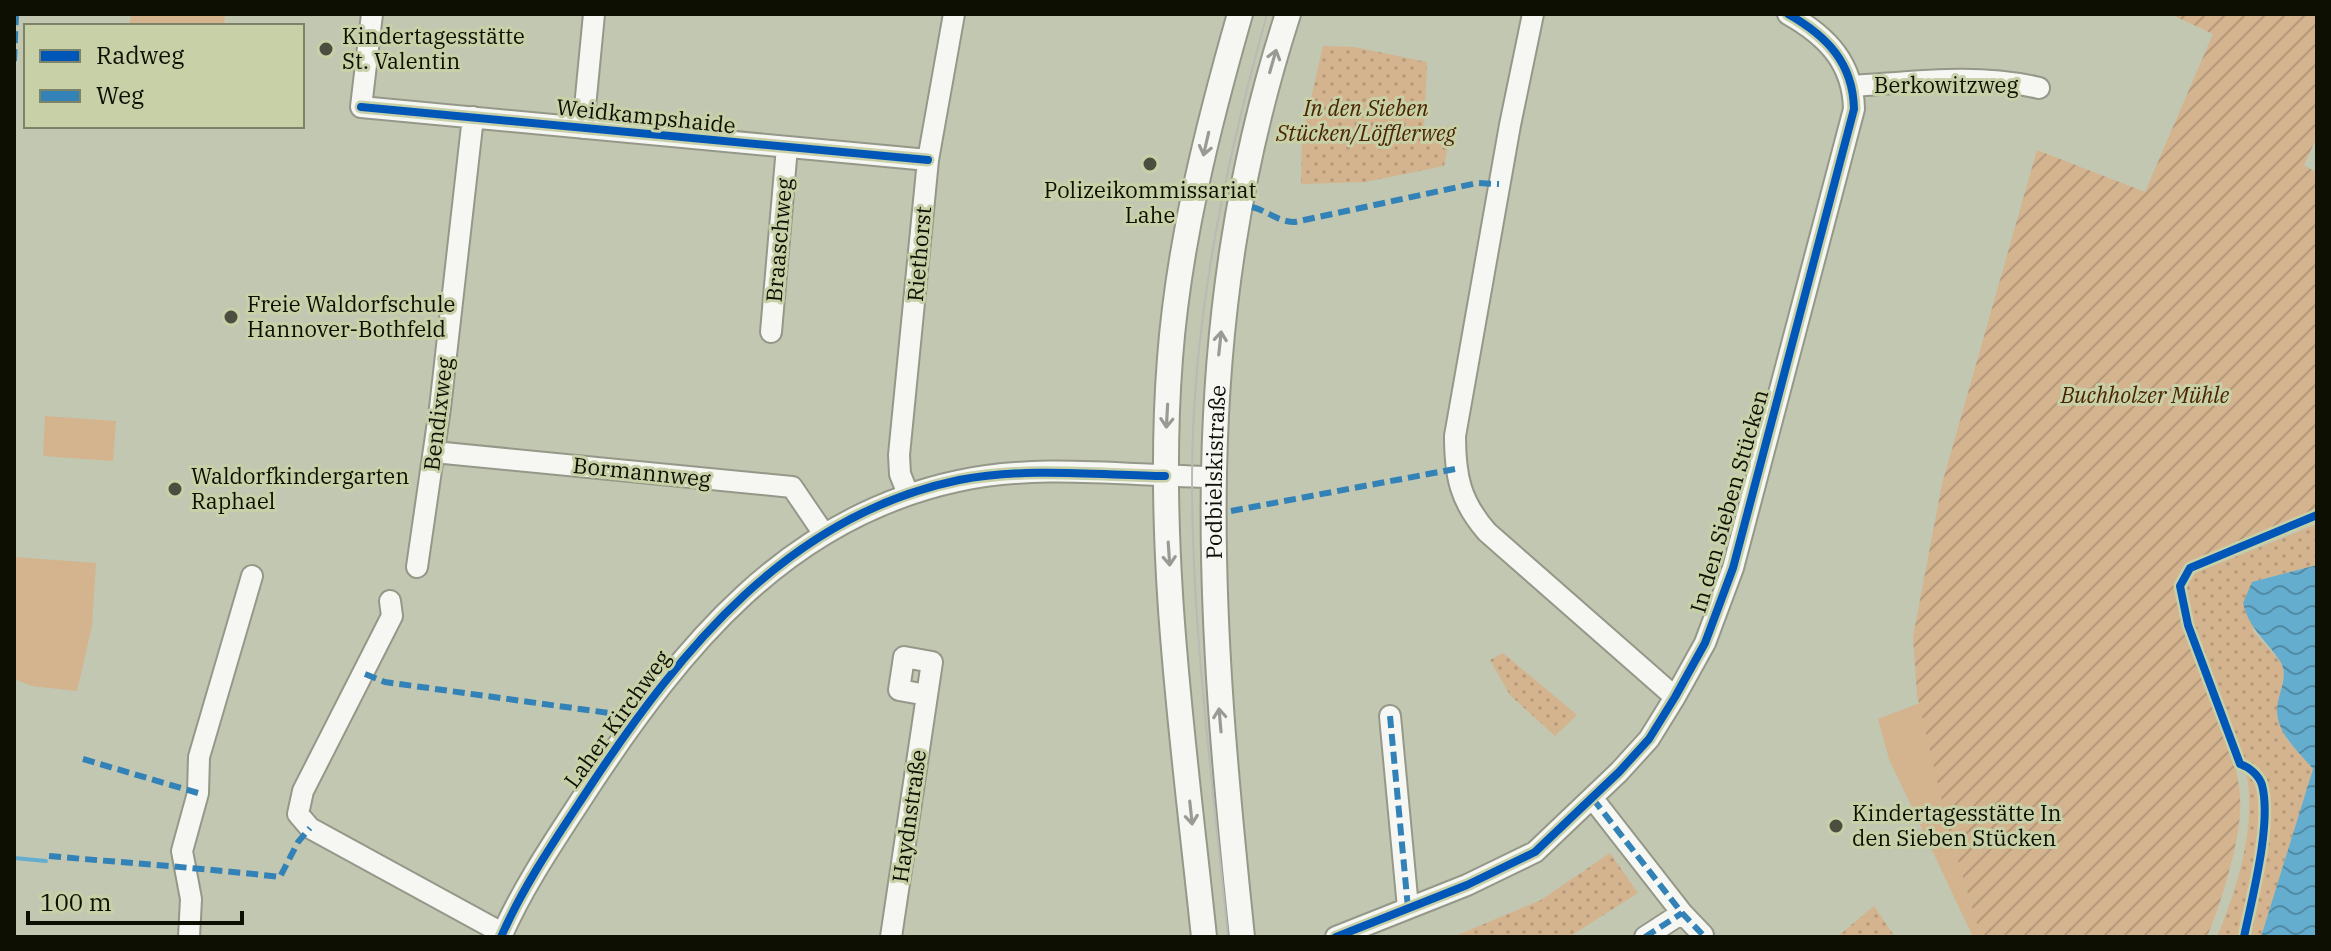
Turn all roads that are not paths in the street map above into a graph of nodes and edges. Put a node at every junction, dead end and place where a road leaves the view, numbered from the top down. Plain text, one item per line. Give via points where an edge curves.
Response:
1 (372, 14) edge
2 (594, 14) edge
3 (954, 14) edge
4 (1240, 14) edge
5 (1288, 14) edge
6 (1533, 14) edge
7 (1788, 14) edge
8 (1853, 86) junction
9 (2039, 88) dead end
10 (473, 117) junction
11 (583, 128) junction
12 (787, 147) junction
13 (928, 160) junction
14 (771, 332) dead end
15 (434, 452) junction
16 (1165, 476) junction
17 (1212, 477) junction
18 (908, 494) junction
19 (824, 534) junction
20 (417, 567) dead end
21 (252, 576) dead end
22 (390, 601) dead end
23 (927, 695) dead end
24 (1675, 697) junction
25 (1390, 716) dead end
26 (1593, 799) junction
27 (1408, 908) junction
28 (1682, 913) junction
29 (1370, 931) edge
30 (502, 935) edge
31 (189, 937) edge
32 (891, 937) edge
33 (1204, 937) edge
34 (1242, 937) edge
35 (1336, 937) edge
36 (1645, 937) edge
37 (1701, 937) edge

1 - 10 street, Weidkampshaide via 361,107
2 - 11 street
3 - 13 street, Riethorst
4 -> 16 main road, Podbielskistraße via 1188,226 1170,356
17 -> 5 main road, Podbielskistraße via 1226,284 1250,151
6 - 24 street via 1455,436 1457,485 1487,532
7 - 8 street via 1837,52
8 - 9 street, Berkowitzweg via 2013,81
8 - 24 street, In den Sieben Stücken via 1850,130 1733,568 1705,643
10 - 11 street, Weidkampshaide
10 - 15 street, Bendixweg
11 - 12 street, Weidkampshaide
12 - 13 street, Weidkampshaide
12 - 14 street, Braaschweg
13 - 18 street, Riethorst via 899,455
15 - 19 street, Bormannweg via 792,487
15 - 20 street, Bendixweg
16 - 17 street, Laher Kirchweg
16 - 18 street, Laher Kirchweg via 990,475
16 -> 33 main road, Podbielskistraße via 1176,668
34 -> 17 main road, Podbielskistraße via 1213,615
18 - 19 street, Laher Kirchweg
19 - 30 street, Laher Kirchweg via 764,574 673,669 566,823
21 - 31 street via 199,757 198,793 182,851 191,899
22 - 30 street via 392,616 380,644 298,804 301,822
23 - 32 street, Haydnstraße
24 - 26 street, In den Sieben Stücken via 1649,739
25 - 27 street
26 - 27 street, In den Sieben Stücken via 1535,852
26 - 28 street
27 - 29 street, In den Sieben Stücken
28 - 36 street
28 - 37 street
29 - 35 street, In den Sieben Stücken

